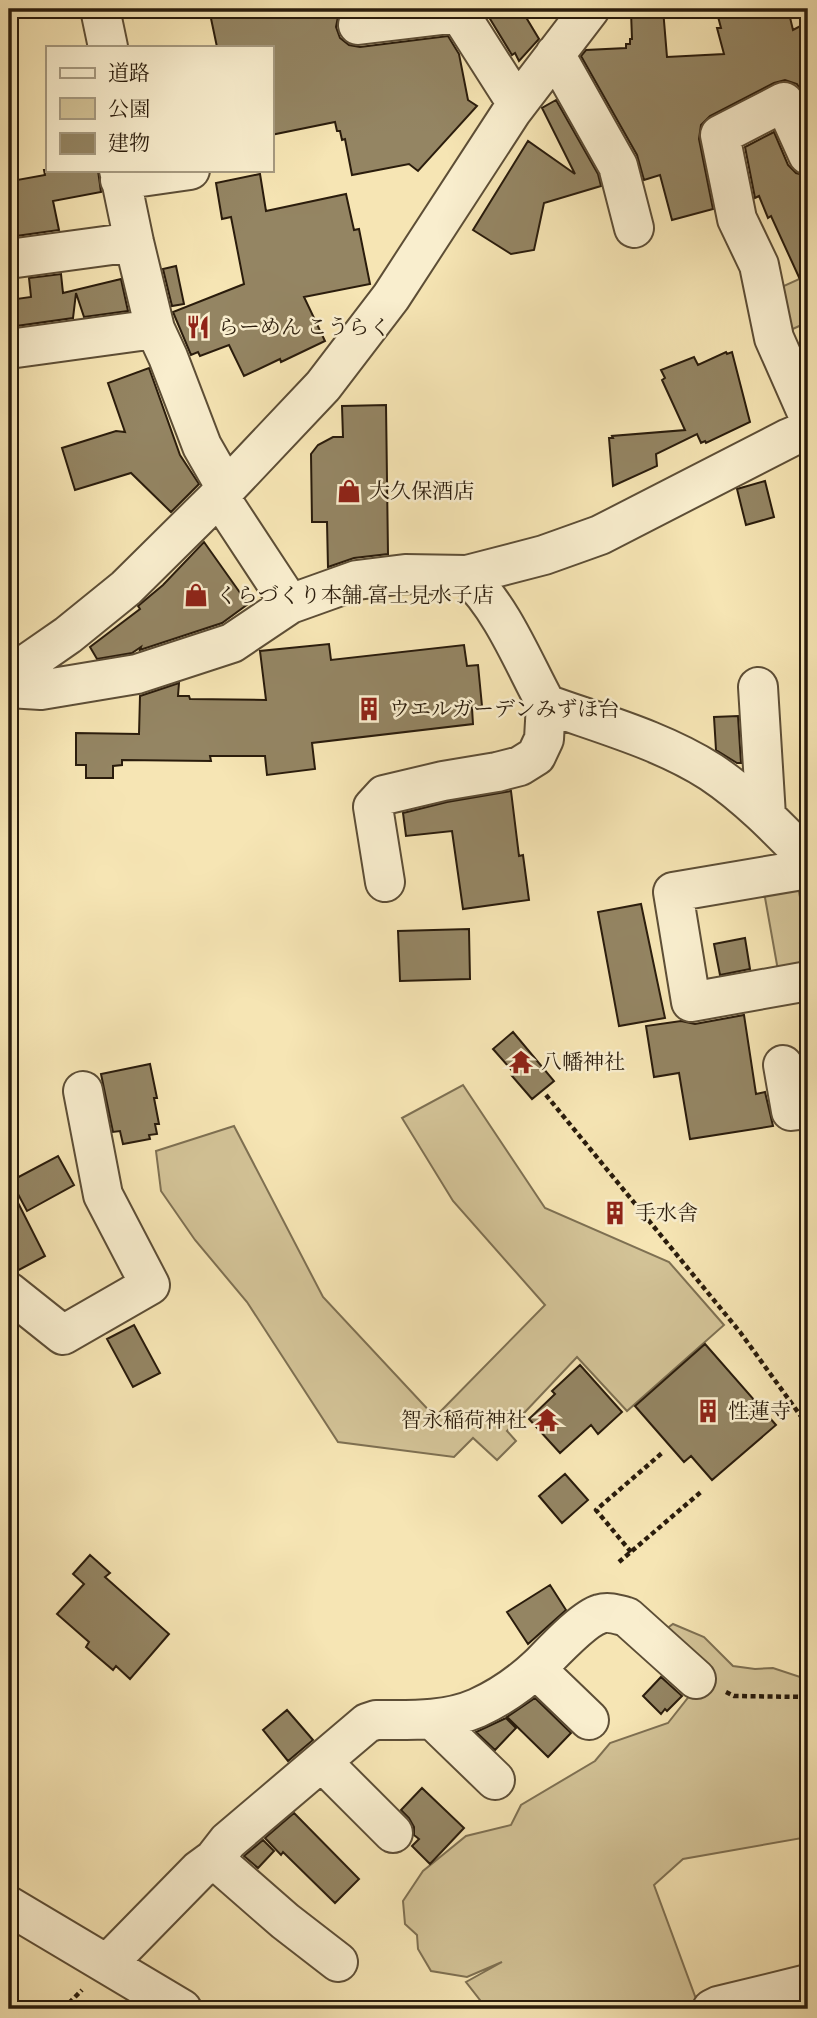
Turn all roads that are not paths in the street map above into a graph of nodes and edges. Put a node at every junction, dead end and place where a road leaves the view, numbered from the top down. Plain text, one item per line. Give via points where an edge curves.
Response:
1 (100, 9) edge
2 (590, 9) edge
3 (358, 25) dead end
4 (108, 46) edge
5 (555, 54) junction
6 (517, 104) junction
7 (808, 155) edge
8 (162, 172) edge
9 (120, 175) edge
10 (634, 228) dead end
11 (134, 242) junction
12 (9, 259) edge
13 (155, 329) junction
14 (9, 349) edge
15 (808, 415) edge
16 (808, 430) edge
17 (223, 492) junction
18 (467, 575) junction
19 (290, 604) junction
20 (9, 676) edge
21 (758, 687) dead end
22 (9, 688) edge
23 (546, 704) junction
24 (766, 816) junction
25 (808, 859) edge
26 (808, 869) edge
27 (385, 882) dead end
28 (808, 981) edge
29 (783, 1065) dead end
30 (83, 1091) dead end
31 (808, 1109) edge
32 (9, 1292) edge
33 (536, 1669) junction
34 (696, 1679) road end
35 (433, 1720) junction
36 (589, 1720) dead end
37 (322, 1762) junction
38 (495, 1780) dead end
39 (393, 1833) dead end
40 (214, 1859) junction
41 (9, 1906) edge
42 (338, 1962) dead end
43 (107, 1964) junction
44 (808, 1984) edge
45 (182, 2009) edge
46 (712, 2009) edge

1 - 4 street
2 - 5 street
3 - 6 street via 459,13
5 - 6 street
5 - 10 street via 618,166
6 - 17 street via 384,307 323,386
7 - 15 street via 785,102 720,135 737,219 759,265 774,338
8 - 9 street
9 - 11 street
11 - 12 street
11 - 13 street
13 - 14 street
13 - 17 street
16 - 18 street via 600,535
17 - 19 street
17 - 20 street via 126,588
18 - 19 street via 405,574 357,580
18 - 23 street via 494,606
19 - 22 street via 232,643 137,674 41,690
21 - 24 street
23 - 24 street via 653,742 711,772
23 - 27 street via 544,739 536,755 520,766 384,795 378,801 373,807
24 - 25 street
26 - 28 street via 673,892 691,1002
29 - 31 street via 791,1111
30 - 32 street via 103,1195 150,1285 63,1335
33 - 34 street via 587,1620 615,1614 627,1617
33 - 35 street via 476,1709
33 - 36 street
35 - 37 street via 367,1723
35 - 38 street
37 - 39 street
37 - 40 street via 228,1841
40 - 42 street
40 - 43 street
41 - 43 street
43 - 45 street
44 - 46 street

